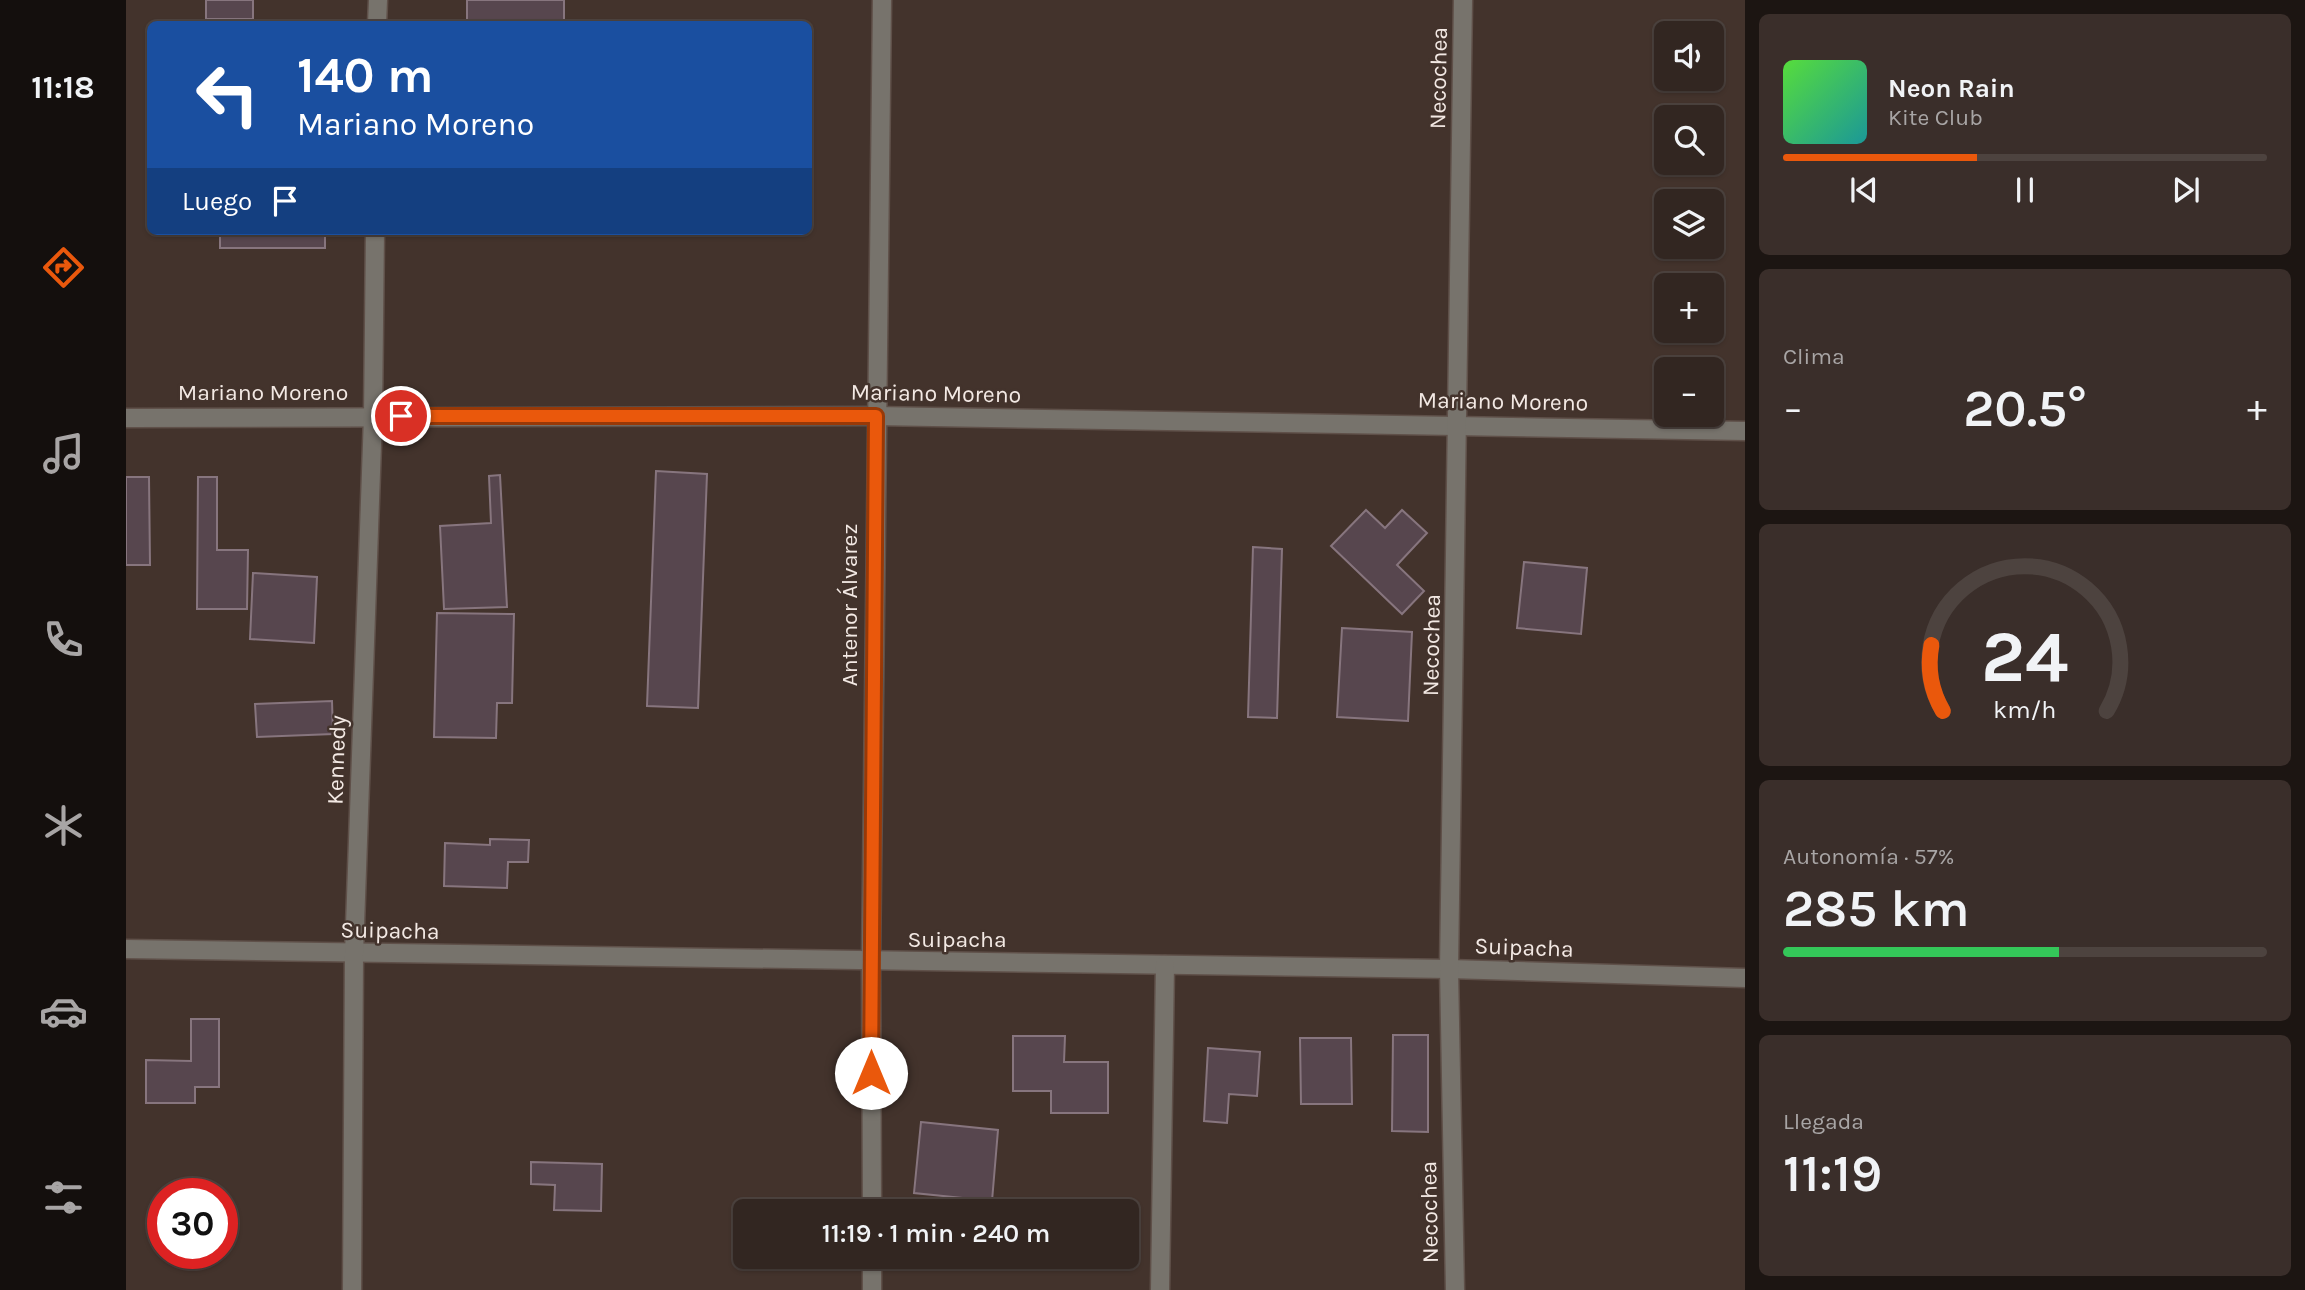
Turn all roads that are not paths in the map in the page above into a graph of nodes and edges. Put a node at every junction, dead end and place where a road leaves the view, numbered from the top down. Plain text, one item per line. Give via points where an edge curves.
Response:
1 (377, 0) edge
2 (882, 0) edge
3 (1463, 0) edge
4 (377, 21) edge
5 (375, 235) edge
6 (373, 416) junction
7 (876, 416) junction
8 (126, 418) edge
9 (1459, 425) junction
10 (1745, 431) edge
11 (126, 949) edge
12 (354, 954) junction
13 (871, 963) junction
14 (1165, 965) junction
15 (1449, 969) junction
16 (1745, 978) edge
17 (872, 1199) edge
18 (872, 1269) edge
19 (352, 1290) edge
20 (872, 1290) edge
21 (1160, 1290) edge
22 (1455, 1290) edge

1 - 4 street
2 - 7 street, Antenor Álvarez
3 - 9 street, Necochea
5 - 6 street, Kennedy
6 - 7 street, Mariano Moreno
6 - 8 street, Mariano Moreno
6 - 12 street, Kennedy
7 - 9 street, Mariano Moreno
7 - 13 street, Antenor Álvarez
9 - 10 street, Mariano Moreno
9 - 15 street, Necochea
11 - 12 street, Suipacha
12 - 13 street, Suipacha
12 - 19 street, Kennedy
13 - 14 street, Suipacha
13 - 17 street, Antenor Álvarez
14 - 15 street, Suipacha
14 - 21 street
15 - 16 street, Suipacha
15 - 22 street, Necochea
18 - 20 street

